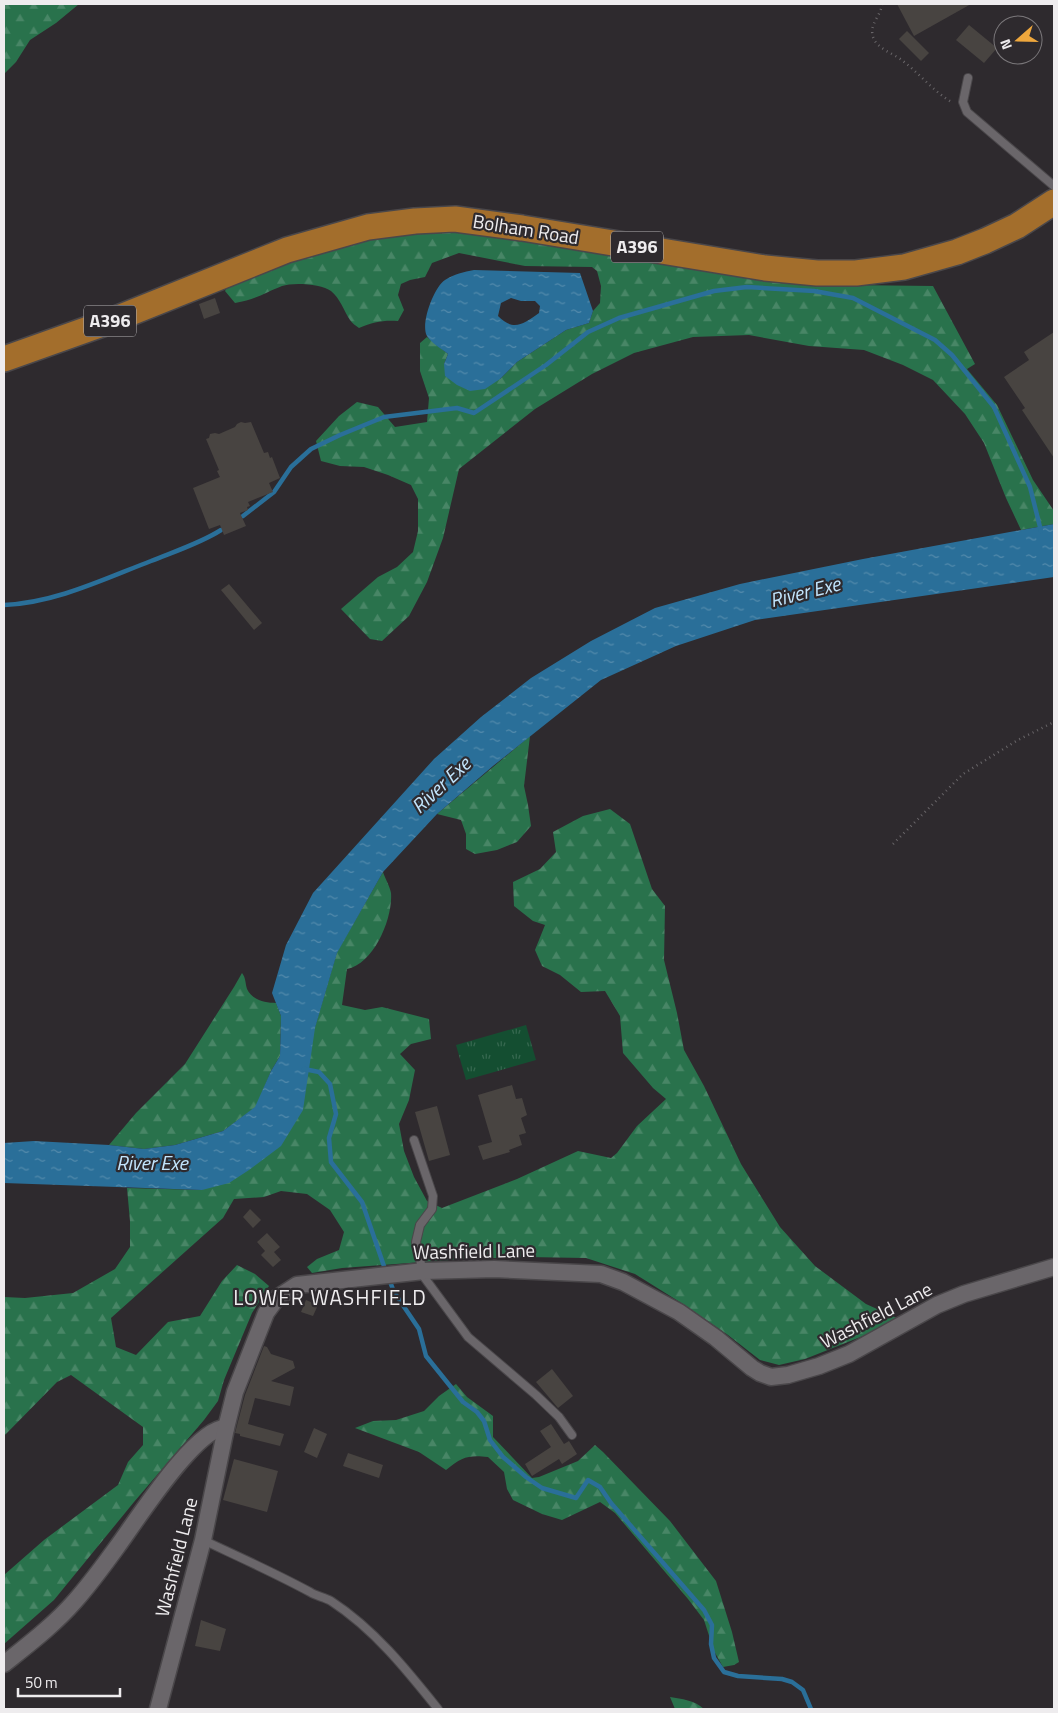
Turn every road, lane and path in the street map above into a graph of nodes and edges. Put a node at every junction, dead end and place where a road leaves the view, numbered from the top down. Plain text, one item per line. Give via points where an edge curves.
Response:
1 (882, 4) edge
2 (968, 78) dead end
3 (964, 107) junction
4 (1054, 186) edge
5 (1054, 202) edge
6 (4, 358) edge
7 (1054, 722) edge
8 (892, 844) dead end
9 (414, 1140) dead end
10 (1054, 1267) edge
11 (424, 1271) junction
12 (226, 1428) junction
13 (572, 1435) dead end
14 (203, 1540) junction
15 (4, 1664) edge
16 (158, 1709) edge
17 (438, 1709) edge

1 - 3 path via 872,30 876,44 903,61 948,100
2 - 3 lane
3 - 4 lane
5 - 6 main road, Bolham Road / A396 via 1008,230 957,252 904,267 856,273 765,268 522,228 455,219 415,220 322,239 287,250 108,322
7 - 8 path via 963,774
9 - 11 lane via 433,1196 432,1209 420,1226 416,1242
10 - 11 street, Washfield Lane via 964,1294 937,1305 849,1354 819,1366 771,1377 760,1374 679,1312 601,1274 494,1269
11 - 12 street, Washfield Lane via 297,1285 277,1298 266,1313 250,1351
11 - 13 lane via 424,1277 468,1337 536,1395
12 - 14 street, Washfield Lane
12 - 15 street via 204,1437 172,1470 76,1600 43,1634
14 - 16 street, Washfield Lane
14 - 17 lane via 338,1607 388,1649

